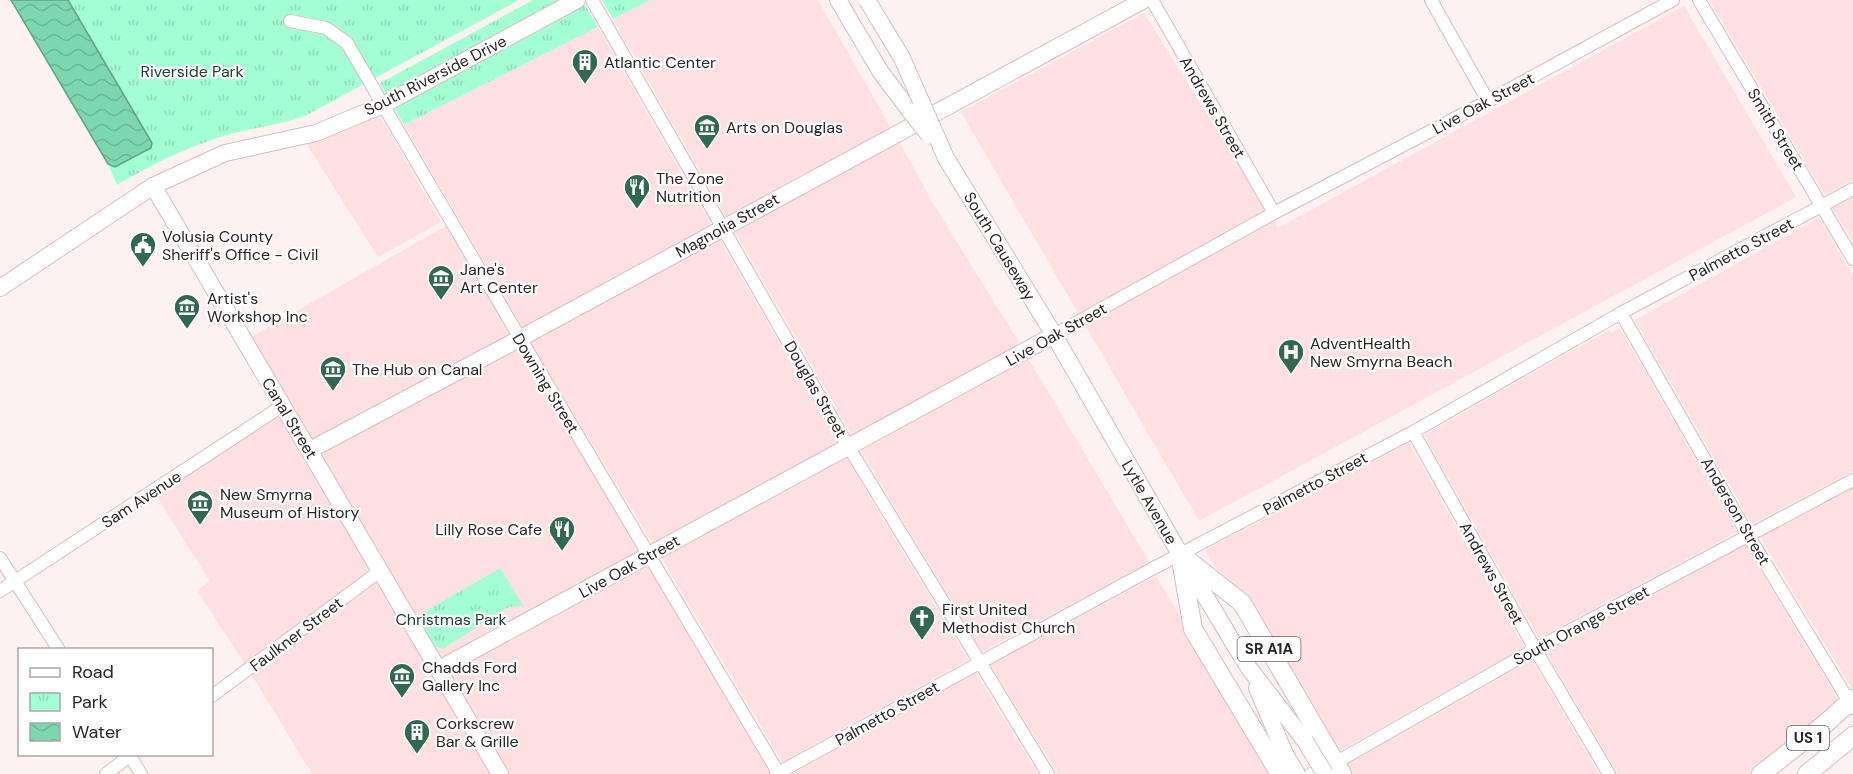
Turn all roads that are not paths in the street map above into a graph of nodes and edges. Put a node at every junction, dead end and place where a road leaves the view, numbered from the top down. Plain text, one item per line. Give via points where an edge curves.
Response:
1 (577, 0) edge
2 (592, 0) edge
3 (838, 0) edge
4 (867, 0) edge
5 (1144, 0) edge
6 (1152, 0) edge
7 (1431, 0) edge
8 (1673, 0) edge
9 (1699, 0) edge
10 (290, 21) dead end
11 (1488, 101) junction
12 (383, 105) junction
13 (946, 158) junction
14 (153, 186) junction
15 (1853, 189) edge
16 (1822, 206) junction
17 (1274, 213) junction
18 (723, 228) junction
19 (1853, 259) edge
20 (0, 288) edge
21 (1621, 313) junction
22 (1054, 334) junction
23 (519, 339) junction
24 (282, 406) junction
25 (1413, 432) junction
26 (848, 446) junction
27 (310, 450) junction
28 (1853, 480) edge
29 (1748, 535) junction
30 (1180, 554) junction
31 (650, 555) junction
32 (0, 558) edge
33 (380, 571) junction
34 (14, 582) junction
35 (0, 591) edge
36 (58, 648) edge
37 (1535, 649) junction
38 (979, 662) junction
39 (1249, 668) junction
40 (439, 669) junction
41 (213, 695) edge
42 (1852, 703) edge
43 (1853, 736) edge
44 (130, 756) edge
45 (132, 756) edge
46 (1334, 770) edge
47 (106, 774) edge
48 (141, 774) edge
49 (500, 774) edge
50 (778, 774) edge
51 (1048, 774) edge
52 (1280, 774) edge
53 (1297, 774) edge
54 (1311, 774) edge
55 (1609, 774) edge
56 (1761, 774) edge
57 (1807, 774) edge

1 - 12 street, South Riverside Drive
2 - 18 street, Douglas Street
3 - 13 street, South Causeway / SR A1A, bridge via 880,71
4 - 13 street, South Causeway / SR A1A, bridge via 902,58
5 - 18 street, Magnolia Street
6 - 17 street, Andrews Street
7 - 11 street
8 - 11 street, Live Oak Street
9 - 16 street, Smith Street
10 - 12 street, Downing Street via 326,28 347,43
11 - 17 street, Live Oak Street
12 - 14 street, South Riverside Drive via 316,133 225,153
12 - 23 street, Downing Street
13 - 22 street, South Causeway / SR A1A
14 - 20 street, South Riverside Drive
14 - 24 street, Canal Street
15 - 16 street, Palmetto Street
16 - 19 street, Smith Street
16 - 21 street, Palmetto Street
17 - 22 street, Live Oak Street
18 - 23 street, Magnolia Street
18 - 26 street, Douglas Street
21 - 25 street, Palmetto Street
21 - 29 street, Anderson Street
22 - 26 street, Live Oak Street
22 - 30 street, Lytle Avenue / SR A1A
23 - 27 street, Magnolia Street
23 - 31 street, Downing Street
24 - 27 street, Canal Street
24 - 34 street, Sam Avenue
25 - 30 street, Palmetto Street
25 - 37 street, Andrews Street
26 - 31 street, Live Oak Street
26 - 38 street, Douglas Street
27 - 33 street, Canal Street
28 - 29 street, South Orange Street
29 - 37 street, South Orange Street
29 - 42 street, Anderson Street
30 - 38 street, Palmetto Street
30 - 39 street, Lytle Avenue
30 - 46 main road, SR A1A via 1242,603
30 - 52 main road, SR A1A via 1193,629
31 - 40 street, Live Oak Street
31 - 50 street, Downing Street
32 - 34 street
33 - 40 street, Canal Street
33 - 41 street, Faulkner Street
34 - 35 street, Sam Avenue
34 - 36 street
37 - 46 street, South Orange Street
37 - 55 street, Andrews Street
38 - 50 street, Palmetto Street
38 - 51 street, Douglas Street
39 - 46 street, Lytle Avenue, bridge via 1305,741
39 - 53 street, Lytle Avenue
40 - 49 street, Canal Street
42 - 56 main road, US 1
43 - 57 main road, US 1
44 - 47 street
45 - 48 street
46 - 54 street, South Orange Street

